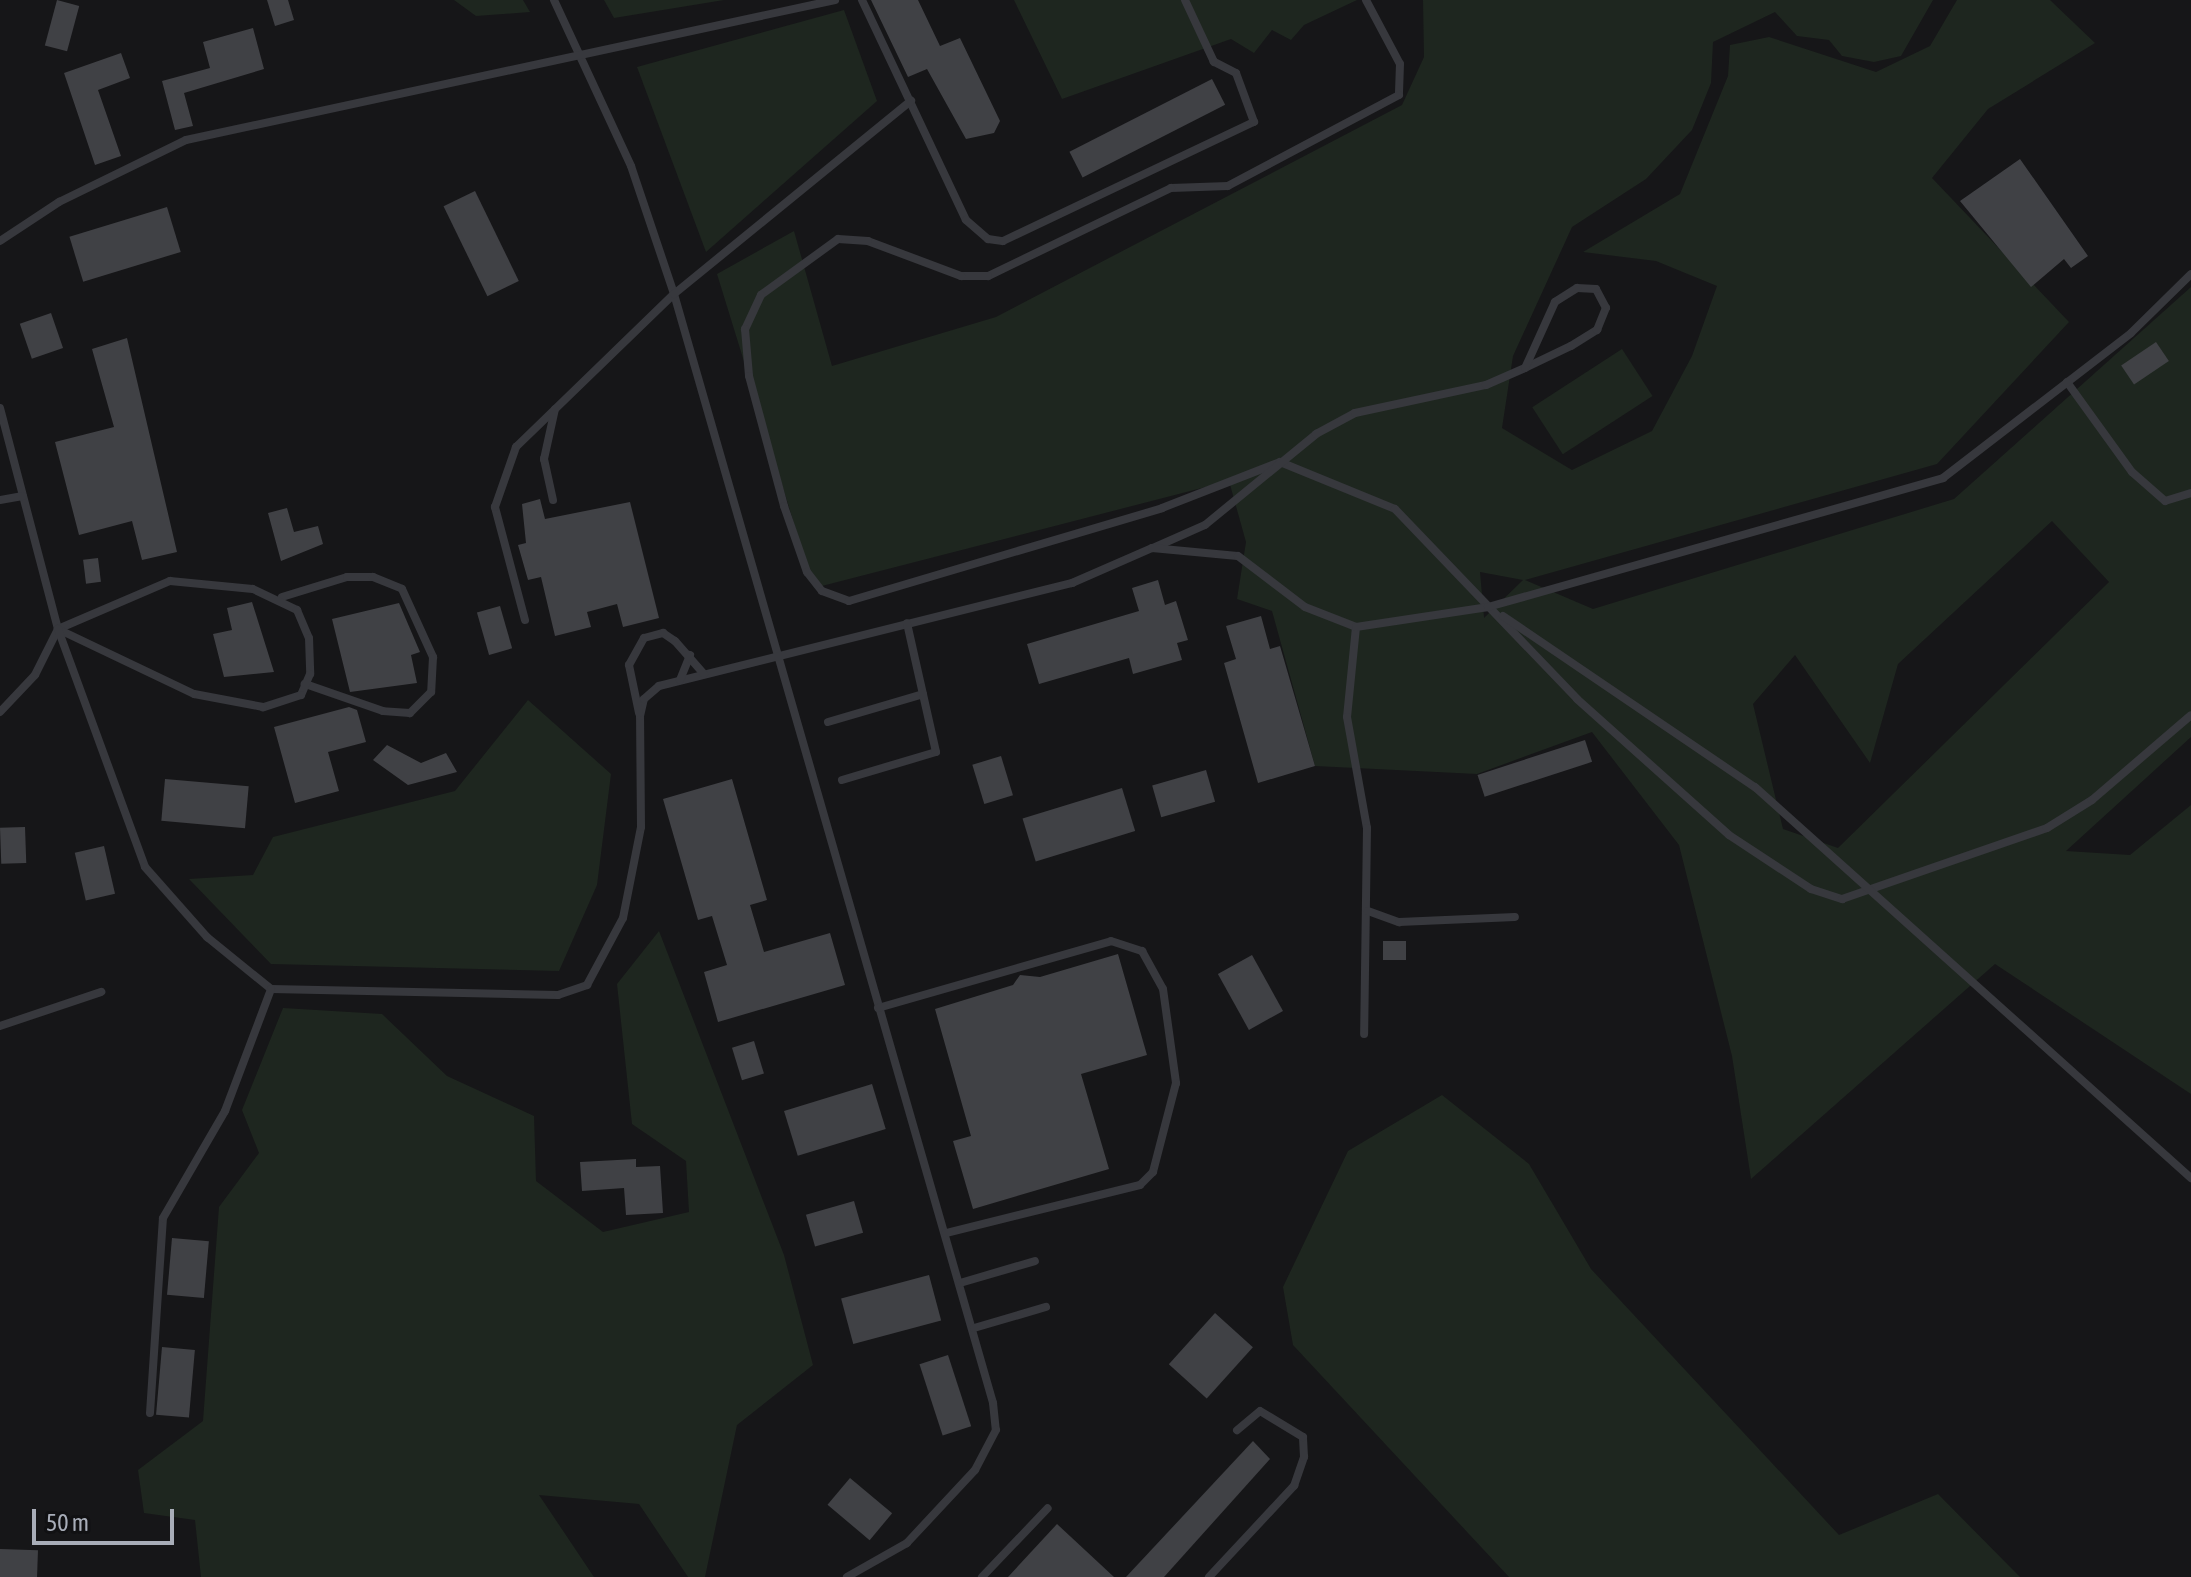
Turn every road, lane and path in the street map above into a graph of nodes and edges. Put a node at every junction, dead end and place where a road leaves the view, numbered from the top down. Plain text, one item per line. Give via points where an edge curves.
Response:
1 (554, 0) edge
2 (835, 0) edge
3 (862, 0) edge
4 (1185, 0) edge
5 (1366, 0) edge
6 (585, 58) junction
7 (911, 101) junction
8 (0, 241) edge
9 (2191, 274) edge
10 (674, 294) junction
11 (1525, 368) junction
12 (2067, 382) junction
13 (0, 408) edge
14 (555, 409) junction
15 (1280, 462) junction
16 (2191, 493) edge
17 (23, 496) junction
18 (0, 500) edge
19 (553, 500) dead end
20 (1152, 548) junction
21 (282, 597) junction
22 (1488, 607) junction
23 (525, 620) dead end
24 (907, 623) junction
25 (1356, 627) junction
26 (58, 629) junction
27 (690, 655) junction
28 (777, 655) junction
29 (704, 674) junction
30 (631, 678) junction
31 (680, 680) junction
32 (305, 684) junction
33 (652, 692) junction
34 (923, 694) junction
35 (0, 712) edge
36 (2191, 715) edge
37 (640, 716) junction
38 (828, 722) dead end
39 (842, 780) dead end
40 (1872, 892) junction
41 (1368, 911) junction
42 (1515, 917) dead end
43 (271, 989) junction
44 (101, 992) dead end
45 (878, 1008) junction
46 (0, 1026) edge
47 (1364, 1034) dead end
48 (2191, 1178) edge
49 (946, 1233) junction
50 (1035, 1261) dead end
51 (960, 1283) junction
52 (1046, 1307) dead end
53 (974, 1328) junction
54 (150, 1413) dead end
55 (1237, 1430) dead end
56 (1048, 1508) dead end
57 (849, 1577) edge
58 (982, 1577) edge
59 (1209, 1577) edge

1 - 6 lane
2 - 6 lane
3 - 7 lane
4 - 7 lane via 1214,62 1236,73 1254,122 1003,241 988,239 966,220
5 - 15 lane via 1400,64 1399,95 1388,104 1228,186 1171,188 988,276 946,272 868,241 829,242 761,295 745,329 749,376 784,506 807,572 833,599 849,601 1162,508
6 - 8 lane via 186,140 59,202
6 - 10 lane
7 - 10 lane
9 - 12 lane
10 - 14 lane
10 - 28 lane
11 - 11 lane via 1597,330 1606,308 1596,289 1577,288 1555,302
11 - 15 lane via 1457,393 1355,413
12 - 16 lane via 2143,482 2165,501
12 - 22 lane via 1943,478
13 - 17 lane
14 - 19 lane via 544,459
14 - 23 lane via 516,447 495,507
15 - 20 lane via 1205,525
15 - 22 lane via 1395,509
17 - 18 lane
17 - 26 lane
20 - 24 lane via 1072,583
20 - 25 lane via 1238,556 1305,607
21 - 26 lane via 170,581
21 - 32 lane via 297,610 309,638
21 - 32 lane via 347,577 373,577 402,589 433,657 431,692 410,713 383,711
22 - 25 lane
22 - 40 lane via 1691,737
22 - 40 lane via 1610,730 1760,859 1829,897
24 - 28 lane
24 - 34 lane
25 - 41 lane via 1347,717 1367,828
26 - 32 lane via 224,702 286,705
26 - 35 lane via 35,675
26 - 43 lane via 145,867 207,937
27 - 29 lane
27 - 30 lane via 663,633 644,638 631,650
27 - 31 lane
28 - 29 lane
28 - 45 lane
29 - 31 lane
30 - 33 lane
30 - 37 lane
31 - 33 lane
33 - 37 lane
34 - 38 lane
34 - 39 lane via 936,752
36 - 40 lane via 2092,800 2047,828
37 - 43 lane via 635,857 623,918 587,985 558,995 429,998
40 - 48 lane
41 - 42 lane via 1399,922
41 - 47 lane
43 - 54 lane via 213,1135 163,1218
44 - 46 lane
45 - 49 lane
45 - 49 lane via 1111,941 1142,951 1163,989 1176,1083 1153,1172 1140,1185
49 - 51 lane
50 - 51 lane
51 - 53 lane
52 - 53 lane
53 - 57 lane via 996,1430 986,1454 907,1543
55 - 59 lane via 1260,1411 1303,1437 1304,1457 1294,1486
56 - 58 lane

